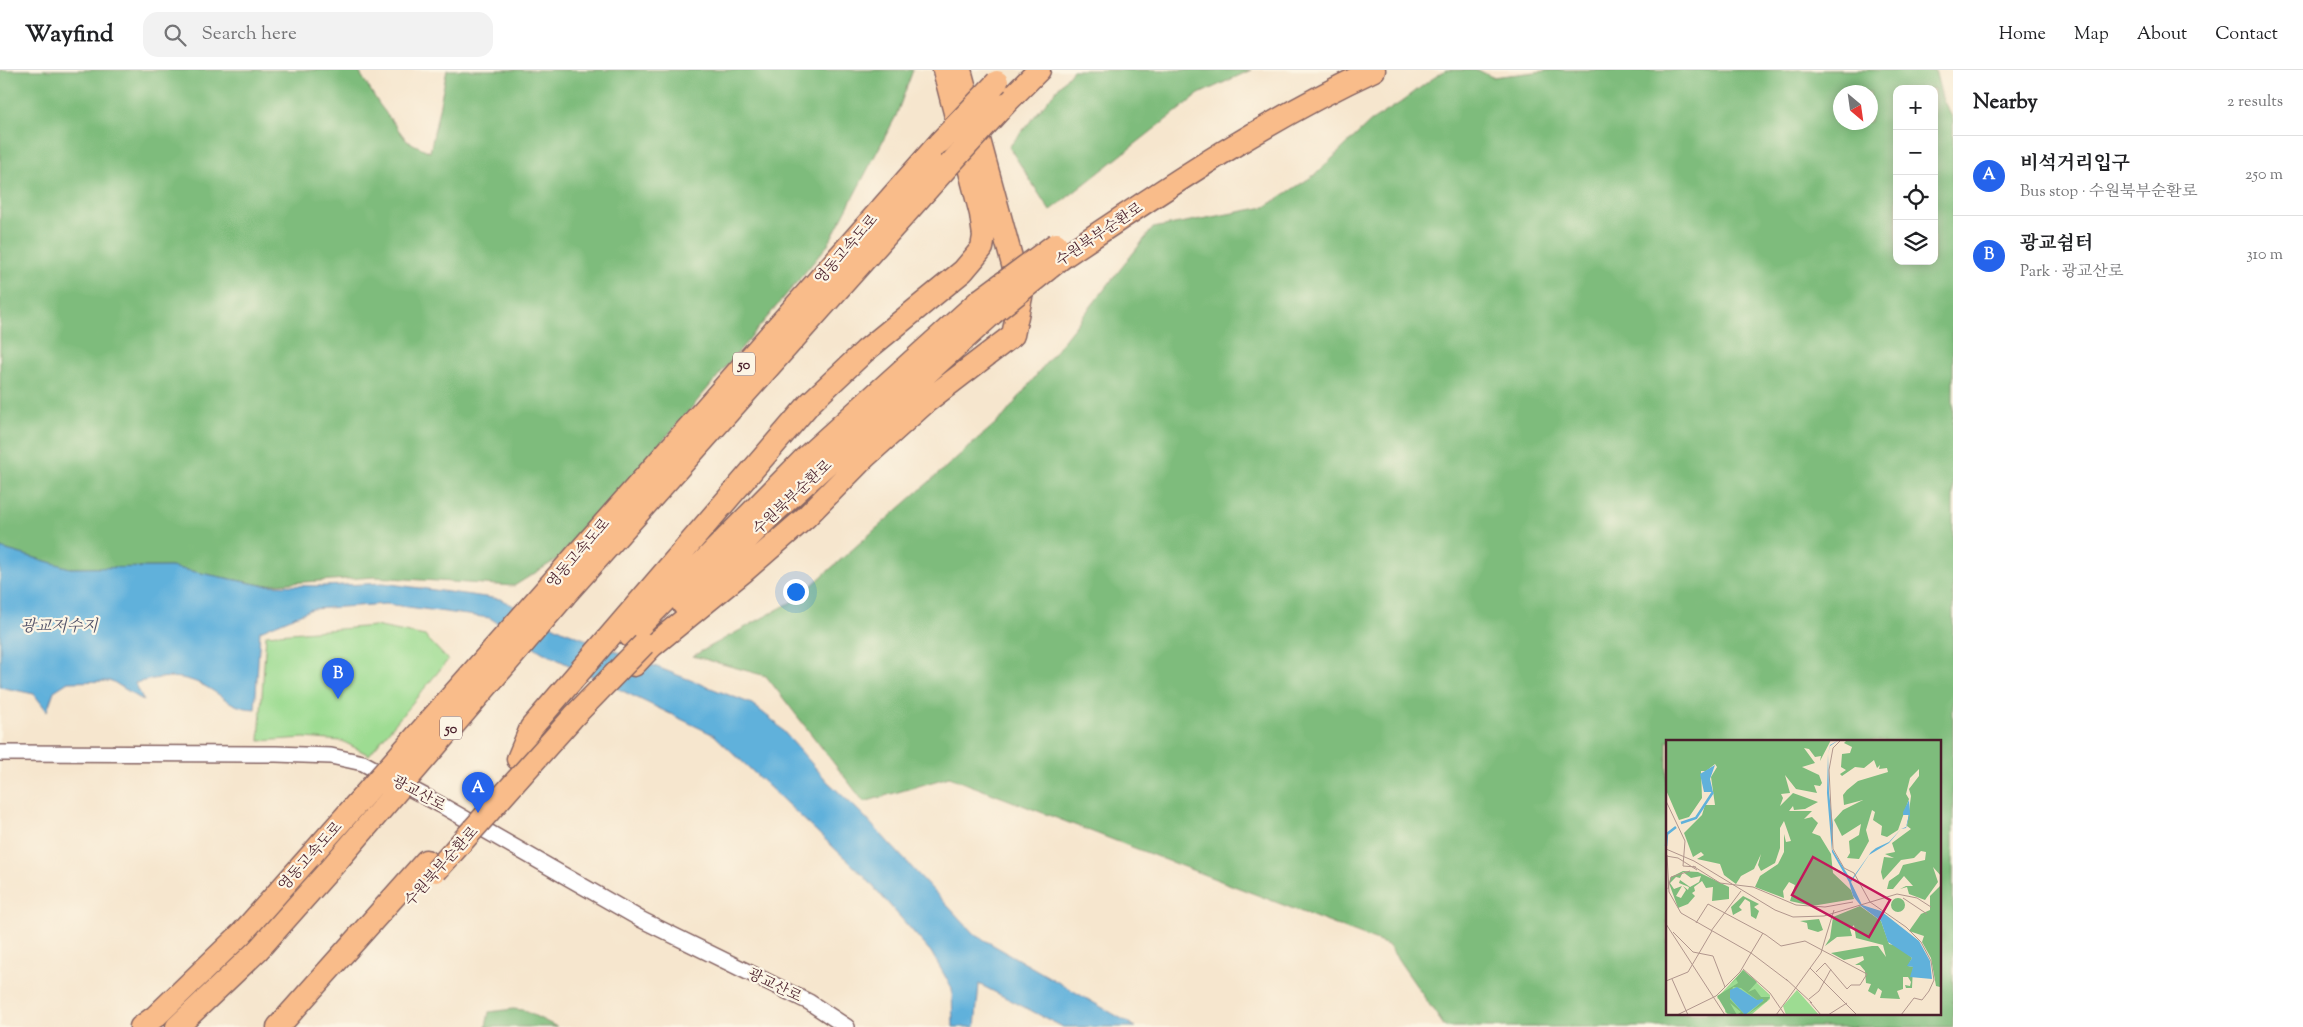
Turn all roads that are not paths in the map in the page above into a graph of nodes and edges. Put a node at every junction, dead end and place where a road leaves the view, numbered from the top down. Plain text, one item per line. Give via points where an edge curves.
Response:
1 (944, 70) edge
2 (960, 70) edge
3 (1039, 70) edge
4 (1347, 70) edge
5 (1374, 70) edge
6 (1002, 76) edge
7 (1059, 251) junction
8 (557, 591) junction
9 (635, 639) junction
10 (0, 753) edge
11 (431, 866) junction
12 (141, 1027) edge
13 (177, 1027) edge
14 (278, 1027) edge
15 (298, 1027) edge
16 (847, 1027) edge

1 - 9 highway via 981,214 982,248 963,270 860,356 810,403
2 - 9 highway via 1021,297 1013,335 927,401 799,523
3 - 8 highway, 영동고속도로 / 50, bridge
4 - 7 highway, 수원북부순환로 via 1198,151
5 - 7 highway, 수원북부순환로 via 1279,120
6 - 8 highway, 영동고속도로 / 50, bridge via 940,142
7 - 9 highway, 수원북부순환로, bridge via 987,306 804,459
8 - 12 highway, 영동고속도로 / 50, bridge via 242,933
8 - 13 highway, 영동고속도로 / 50, bridge via 336,861 258,950
9 - 11 highway, 수원북부순환로, bridge via 574,716
9 - 11 highway, 수원북부순환로 via 518,759
10 - 16 street, 광교산로 via 294,754 341,757 363,763 642,920 809,1002
11 - 14 highway, 수원북부순환로
11 - 15 highway, 수원북부순환로

